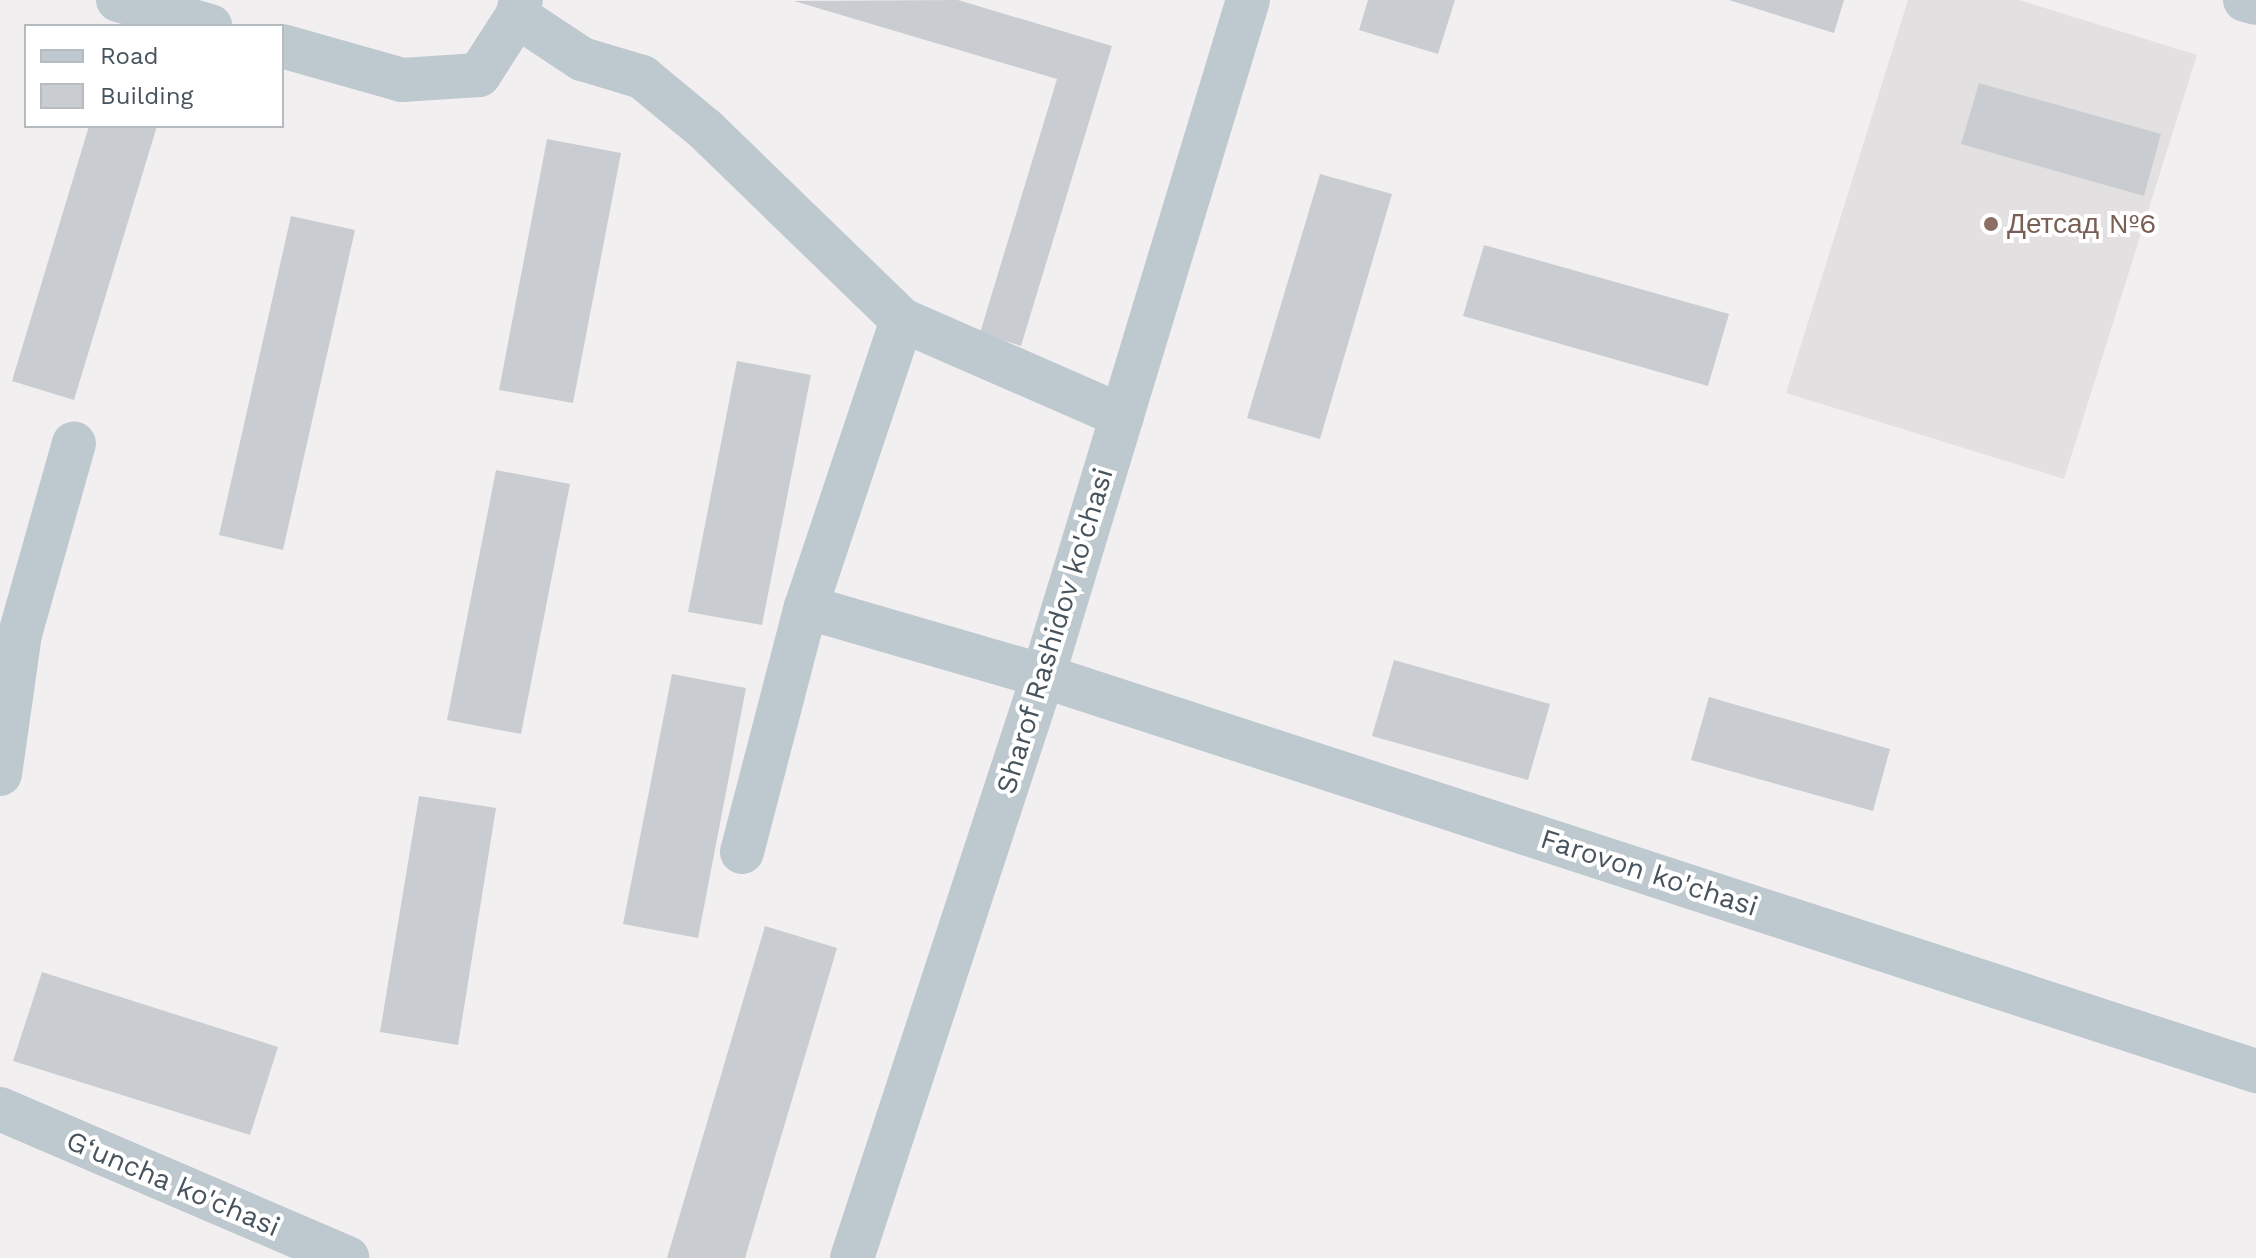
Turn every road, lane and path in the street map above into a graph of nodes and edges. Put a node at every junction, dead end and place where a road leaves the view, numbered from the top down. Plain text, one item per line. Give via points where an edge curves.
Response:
1 (118, 0) edge
2 (1248, 0) edge
3 (2245, 0) edge
4 (2256, 3) edge
5 (519, 8) edge
6 (203, 24) edge
7 (284, 47) edge
8 (902, 320) junction
9 (1122, 416) junction
10 (74, 443) dead end
11 (806, 607) junction
12 (1043, 676) junction
13 (0, 774) edge
14 (742, 852) dead end
15 (2256, 1071) edge
16 (0, 1109) edge
17 (347, 1258) edge
18 (852, 1258) edge

1 - 6 street
2 - 9 street, Sharof Rashidov ko'chasi
3 - 4 street
5 - 7 street via 479,75 402,80
5 - 8 street via 582,59 642,77 706,130
8 - 9 street
8 - 11 street
9 - 12 street, Sharof Rashidov ko'chasi
10 - 13 street via 20,634
11 - 12 street, Farovon ko'chasi
11 - 14 street
12 - 15 street, Farovon ko'chasi
12 - 18 street, Sharof Rashidov ko'chasi
16 - 17 street, G‘uncha ko'chasi

